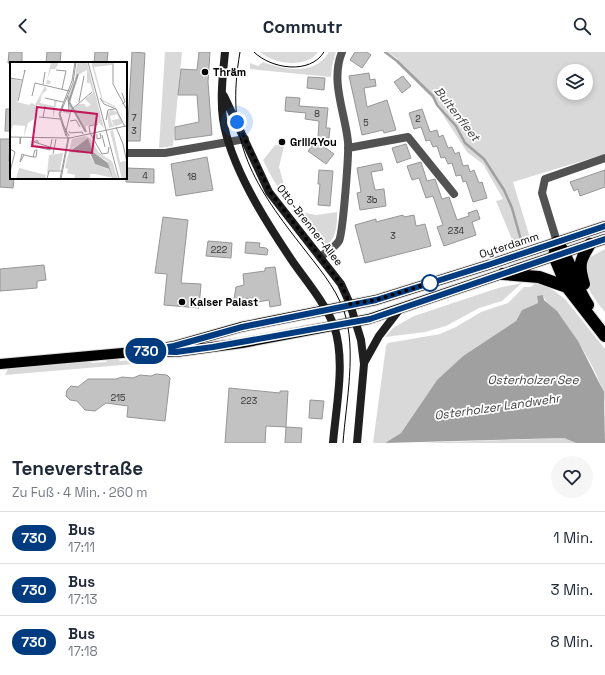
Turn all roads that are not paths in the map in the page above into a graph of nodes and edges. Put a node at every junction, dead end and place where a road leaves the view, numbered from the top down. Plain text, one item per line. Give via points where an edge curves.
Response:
1 (225, 52) edge
2 (342, 52) edge
3 (222, 93) junction
4 (245, 139) junction
5 (229, 142) junction
6 (348, 148) junction
7 (127, 153) edge
8 (605, 158) edge
9 (454, 194) dead end
10 (605, 226) edge
11 (605, 239) edge
12 (557, 242) junction
13 (590, 244) junction
14 (560, 254) junction
15 (320, 257) junction
16 (502, 274) junction
17 (566, 287) junction
18 (350, 304) junction
19 (325, 309) junction
20 (400, 310) junction
21 (597, 316) junction
22 (356, 322) junction
23 (334, 326) junction
24 (605, 326) edge
25 (605, 336) edge
26 (145, 351) junction
27 (0, 364) edge
28 (364, 364) junction
29 (333, 443) edge
30 (357, 443) edge

1 - 3 street
2 - 6 street via 338,62 337,83
3 - 4 street, Otto-Brenner-Allee
3 - 5 street via 223,118
4 - 5 street
4 - 15 street, Otto-Brenner-Allee via 270,192
5 - 7 street via 165,153
5 - 19 street via 265,221
6 - 9 street via 408,137
6 - 15 street via 339,242
8 - 12 street, Oyterdamm via 546,179 542,193
10 - 12 main road, Oyterdamm
11 - 13 main road
12 - 14 highway
12 - 18 main road, Oyterdamm via 376,300
13 - 14 main road
13 - 21 highway via 583,255 580,270
14 - 16 main road
14 - 17 highway
14 - 21 highway
15 - 18 street, Otto-Brenner-Allee via 341,284
16 - 17 highway via 539,277
16 - 20 main road
17 - 25 highway
18 - 19 main road, Oyterdamm
18 - 22 street, Otto-Brenner-Allee
19 - 23 street
19 - 26 main road, Oyterdamm
20 - 22 main road
20 - 28 street via 380,336
21 - 24 highway
22 - 23 main road
22 - 28 street, Otto-Brenner-Allee
23 - 26 main road via 183,351
23 - 29 street via 340,359
26 - 27 main road
28 - 30 street

